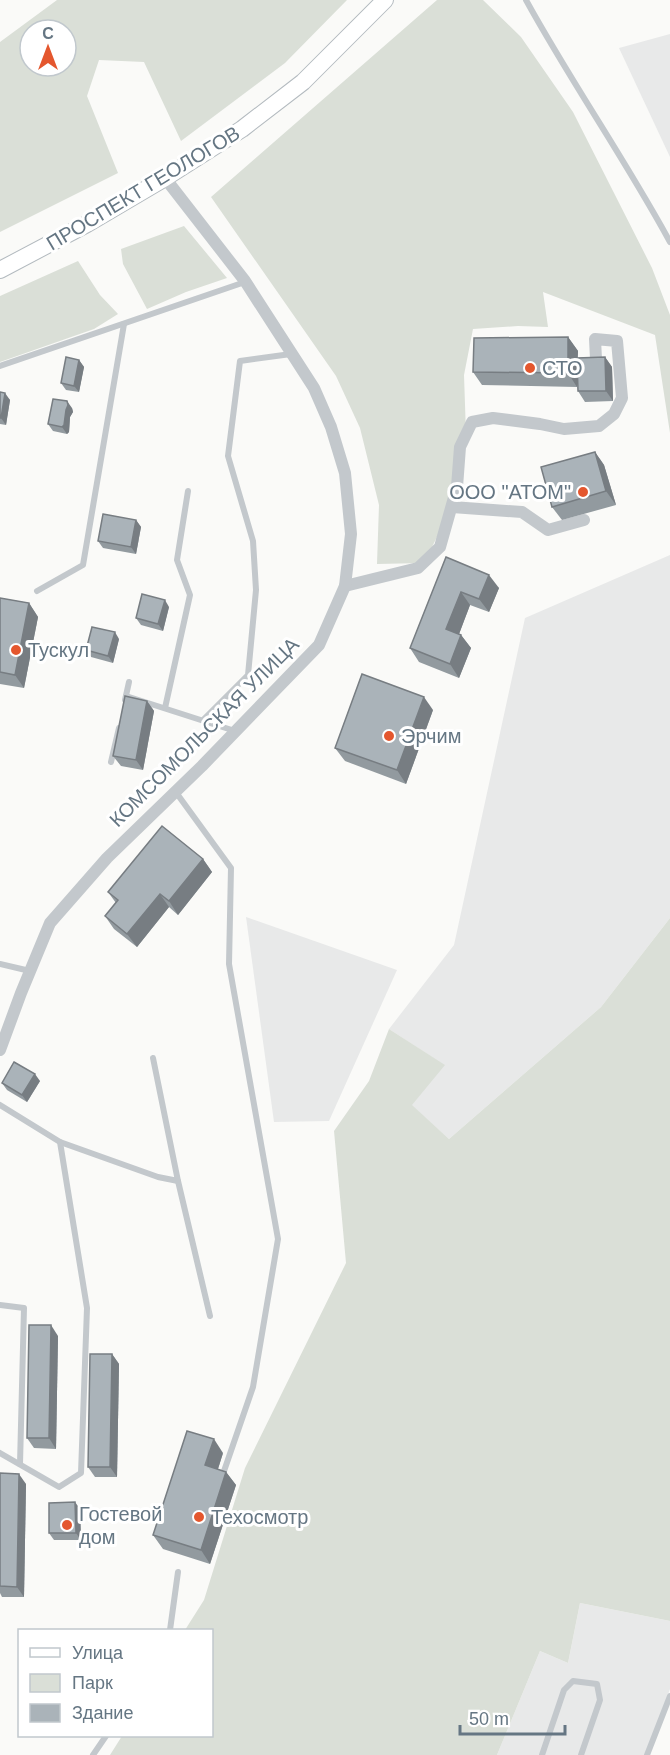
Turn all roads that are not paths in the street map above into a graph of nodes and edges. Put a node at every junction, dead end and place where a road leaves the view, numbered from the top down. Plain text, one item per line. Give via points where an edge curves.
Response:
1 (385, 0) edge
2 (526, 0) edge
3 (165, 178) junction
4 (670, 242) edge
5 (0, 270) edge
6 (245, 281) junction
7 (124, 324) junction
8 (291, 354) junction
9 (596, 360) edge
10 (0, 366) edge
11 (188, 492) dead end
12 (452, 507) junction
13 (584, 520) dead end
14 (345, 586) junction
15 (37, 591) dead end
16 (129, 682) dead end
17 (126, 696) junction
18 (123, 707) edge
19 (165, 708) junction
20 (121, 718) edge
21 (203, 720) junction
22 (235, 731) junction
23 (111, 762) edge
24 (175, 792) junction
25 (0, 964) edge
26 (30, 971) junction
27 (0, 1050) edge
28 (153, 1058) dead end
29 (0, 1104) edge
30 (60, 1142) junction
31 (178, 1181) junction
32 (0, 1305) edge
33 (210, 1316) dead end
34 (0, 1453) edge
35 (20, 1464) junction
36 (223, 1474) edge
37 (178, 1572) dead end
38 (170, 1629) edge
39 (670, 1696) edge
40 (105, 1737) edge
41 (93, 1755) edge
42 (542, 1755) edge
43 (581, 1755) edge
44 (647, 1755) edge

1 - 3 main road, ПРОСПЕКТ ГЕОЛОГОВ via 303,82 242,129
2 - 4 lane
3 - 5 main road, ПРОСПЕКТ ГЕОЛОГОВ
3 - 6 street, КОМСОМОЛЬСКАЯ УЛИЦА
6 - 7 lane
6 - 8 street, КОМСОМОЛЬСКАЯ УЛИЦА
7 - 10 lane
7 - 15 lane via 83,565
8 - 14 street, КОМСОМОЛЬСКАЯ УЛИЦА via 314,388 345,473 351,534
8 - 21 lane via 240,361 228,456 253,541 256,590 248,675
9 - 12 street via 595,339 617,341 622,398 614,414 599,426 564,429 493,418 472,422 460,447
11 - 19 lane via 177,560 190,595
12 - 13 street via 522,512 548,530
12 - 14 street via 440,547 418,568
14 - 22 street, КОМСОМОЛЬСКАЯ УЛИЦА via 319,645
16 - 17 lane
17 - 18 lane
17 - 19 lane
19 - 21 lane
20 - 23 lane
21 - 22 lane
22 - 24 street, КОМСОМОЛЬСКАЯ УЛИЦА
24 - 26 street, КОМСОМОЛЬСКАЯ УЛИЦА via 107,858 50,922
24 - 36 lane via 231,868 229,964 278,1239 253,1387
25 - 26 lane
26 - 27 street, КОМСОМОЛЬСКАЯ УЛИЦА
28 - 31 lane
29 - 30 lane
30 - 31 lane
30 - 35 lane via 87,1308 81,1473 59,1487
31 - 33 lane
32 - 35 lane via 24,1308
34 - 35 lane
37 - 38 lane
39 - 44 lane
40 - 41 lane
42 - 43 lane via 564,1690 573,1681 597,1684 600,1700

